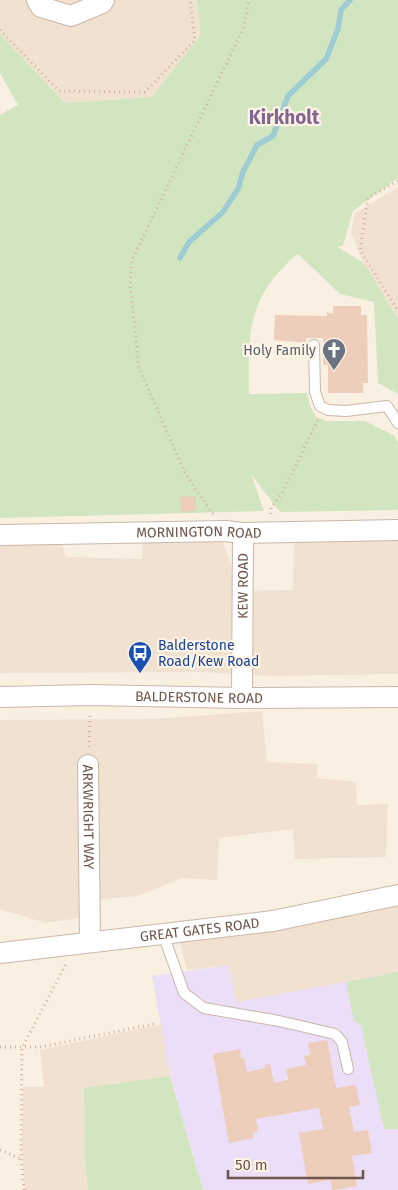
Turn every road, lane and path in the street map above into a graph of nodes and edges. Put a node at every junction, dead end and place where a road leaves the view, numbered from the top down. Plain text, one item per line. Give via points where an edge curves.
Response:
1 (37, 0) edge
2 (104, 0) edge
3 (190, 0) edge
4 (249, 0) edge
5 (0, 30) edge
6 (398, 181) edge
7 (398, 311) edge
8 (314, 345) dead end
9 (328, 410) junction
10 (398, 423) edge
11 (398, 530) edge
12 (234, 532) junction
13 (272, 532) junction
14 (0, 535) edge
15 (90, 695) junction
16 (0, 697) edge
17 (398, 697) edge
18 (242, 698) junction
19 (88, 765) joint
20 (398, 895) edge
21 (163, 934) junction
22 (80, 943) junction
23 (0, 952) edge
24 (154, 1024) dead end
25 (0, 1047) edge
26 (22, 1048) junction
27 (348, 1069) dead end
28 (0, 1150) edge
29 (21, 1159) junction
30 (24, 1190) edge

1 - 2 street via 40,7 71,16
3 - 5 path via 194,40 146,92 59,91
4 - 12 path via 243,29 132,260 130,283 139,368 186,475
6 - 7 path via 368,198 360,250
8 - 9 lane via 314,392 320,406
9 - 10 lane via 387,406
9 - 13 path via 317,420 271,508
11 - 13 street, MORNINGTON ROAD
12 - 13 street, MORNINGTON ROAD
12 - 14 street, MORNINGTON ROAD
12 - 18 street, KEW ROAD
15 - 16 street, BALDERSTONE ROAD
15 - 18 street, BALDERSTONE ROAD
15 - 19 path, ARKWRIGHT WAY
17 - 18 street, BALDERSTONE ROAD
19 - 22 street, ARKWRIGHT WAY
20 - 21 street, GREAT GATES ROAD via 273,921
21 - 22 street, GREAT GATES ROAD
21 - 27 lane via 184,993 204,1008 335,1034 342,1042
22 - 23 street, GREAT GATES ROAD
22 - 26 path
24 - 26 path
25 - 26 path
26 - 29 path
28 - 29 path
29 - 30 path

